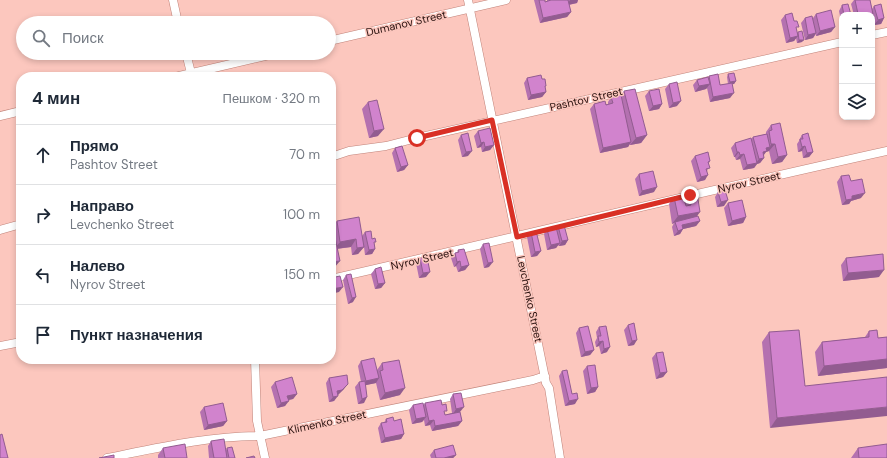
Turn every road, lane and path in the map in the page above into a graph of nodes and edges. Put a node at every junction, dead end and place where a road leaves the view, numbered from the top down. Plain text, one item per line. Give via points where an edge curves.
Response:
1 (172, 0) edge
2 (506, 0) edge
3 (469, 4) edge
4 (176, 16) edge
5 (887, 32) edge
6 (875, 35) edge
7 (336, 39) edge
8 (839, 43) edge
9 (188, 60) edge
10 (250, 60) edge
11 (190, 72) edge
12 (203, 72) edge
13 (16, 112) edge
14 (0, 116) edge
15 (492, 120) junction
16 (887, 151) edge
17 (336, 155) edge
18 (16, 225) edge
19 (0, 230) edge
20 (517, 237) junction
21 (336, 279) edge
22 (16, 343) edge
23 (0, 346) edge
24 (255, 364) edge
25 (545, 376) junction
26 (260, 436) junction
27 (107, 458) edge
28 (265, 458) edge
29 (560, 458) edge

1 - 4 street
2 - 3 street, Dumanov Street
3 - 7 street, Dumanov Street
3 - 15 street, Levchenko Street
5 - 6 street
8 - 15 street, Pashtov Street
9 - 11 street
10 - 12 street
13 - 14 street
15 - 17 street, Pashtov Street
15 - 20 street, Levchenko Street
16 - 20 street, Nyrov Street
18 - 19 street
20 - 21 street, Nyrov Street
20 - 25 street, Levchenko Street
22 - 23 street
24 - 26 street
25 - 26 street, Klimenko Street
25 - 29 street, Levchenko Street
26 - 27 street, Klimenko Street via 205,440
26 - 28 street

